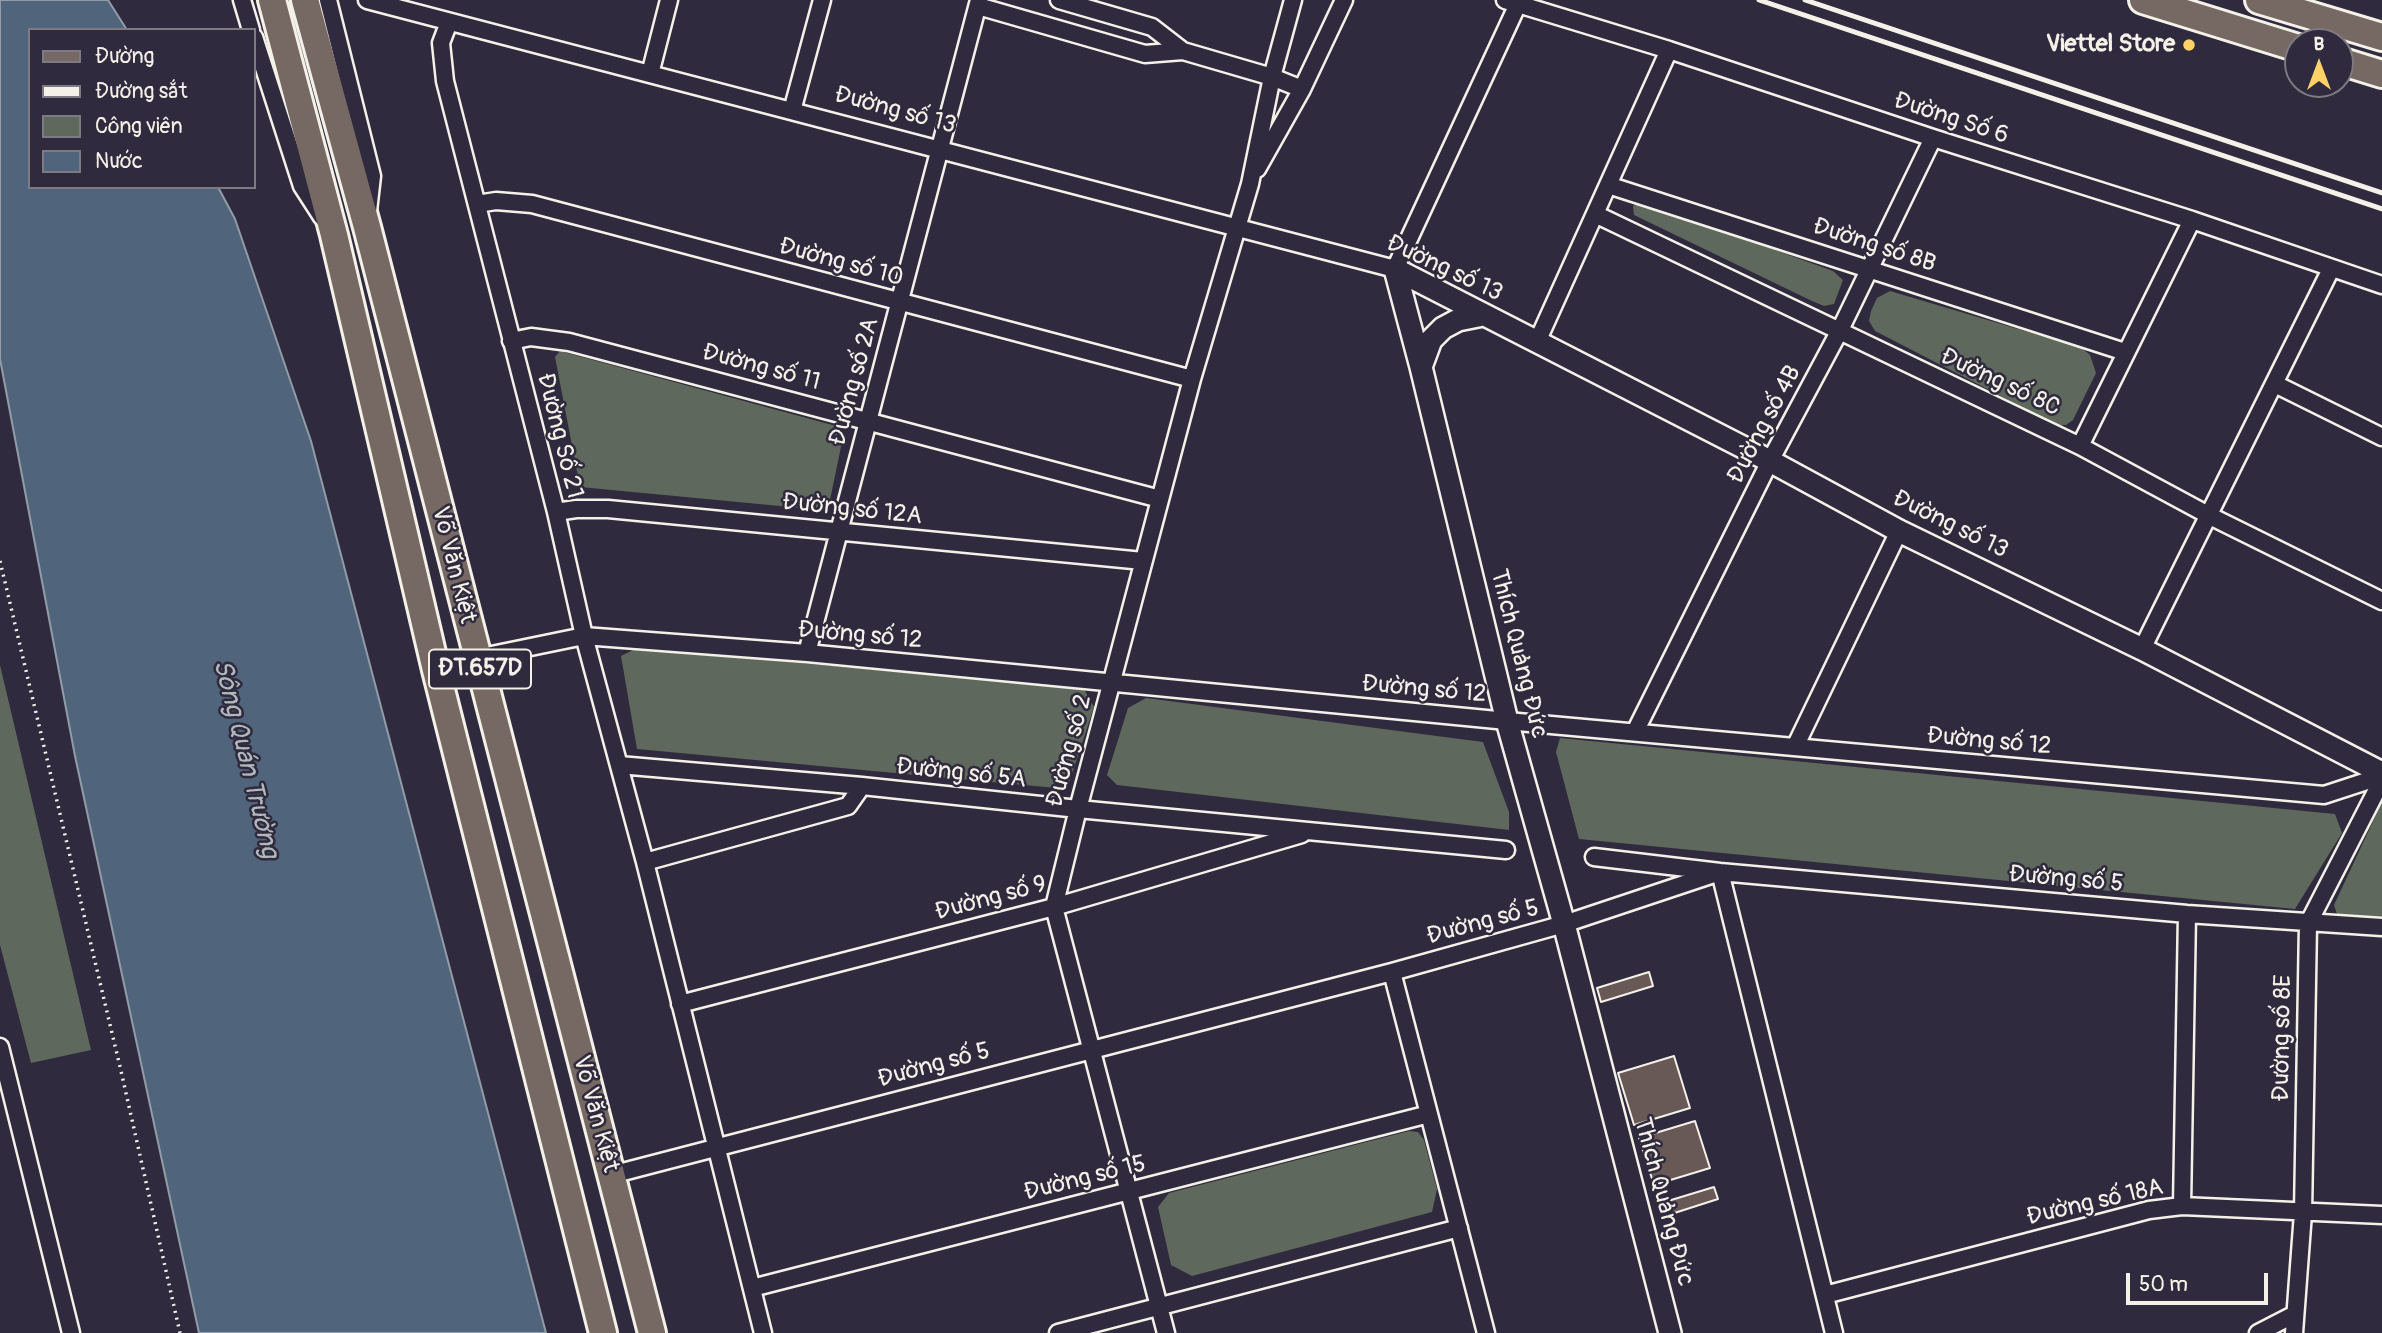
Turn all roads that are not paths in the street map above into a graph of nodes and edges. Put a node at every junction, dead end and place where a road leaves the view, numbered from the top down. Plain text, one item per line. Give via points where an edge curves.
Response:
1 (366, 0) edge
2 (669, 0) edge
3 (822, 0) edge
4 (1059, 0) edge
5 (1293, 0) edge
6 (1344, 0) edge
7 (2143, 0) edge
8 (2259, 0) edge
9 (241, 2) edge
10 (313, 2) edge
11 (1512, 2) edge
12 (978, 3) edge
13 (275, 9) edge
14 (449, 22) junction
15 (250, 28) edge
16 (2382, 37) edge
17 (256, 43) edge
18 (2284, 44) edge
19 (1669, 50) junction
20 (1183, 51) junction
21 (2354, 65) edge
22 (650, 74) junction
23 (2382, 74) edge
24 (1272, 77) junction
25 (1302, 89) junction
26 (792, 111) junction
27 (1933, 138) junction
28 (939, 150) junction
29 (1250, 184) junction
30 (1608, 185) junction
31 (477, 204) junction
32 (1595, 214) junction
33 (2192, 220) junction
34 (1236, 227) junction
35 (334, 235) junction
36 (1870, 268) junction
37 (1395, 269) junction
38 (2331, 269) junction
39 (2382, 285) edge
40 (900, 302) junction
41 (1483, 315) junction
42 (1839, 332) junction
43 (511, 341) junction
44 (1537, 342) junction
45 (2125, 352) junction
46 (1421, 367) junction
47 (1192, 379) junction
48 (2275, 384) junction
49 (868, 420) junction
50 (2382, 437) edge
51 (2080, 446) junction
52 (1770, 461) junction
53 (1160, 499) junction
54 (555, 513) junction
55 (2210, 516) junction
56 (839, 531) junction
57 (1899, 531) junction
58 (1143, 561) junction
59 (2382, 601) edge
60 (584, 636) junction
61 (2142, 649) junction
62 (807, 653) junction
63 (477, 658) junction
64 (436, 670) junction
65 (1111, 683) junction
66 (1507, 721) junction
67 (1635, 732) junction
68 (1795, 747) junction
69 (619, 765) junction
70 (2382, 776) edge
71 (862, 786) junction
72 (1078, 809) junction
73 (1312, 831) junction
74 (1506, 850) dead end
75 (1594, 857) dead end
76 (645, 862) junction
77 (1720, 872) junction
78 (1054, 907) junction
79 (2187, 914) junction
80 (2308, 923) junction
81 (1564, 925) junction
82 (2382, 927) edge
83 (1392, 972) junction
84 (680, 1004) junction
85 (0, 1047) edge
86 (1090, 1049) junction
87 (6, 1092) edge
88 (1429, 1114) junction
89 (715, 1147) junction
90 (611, 1175) junction
91 (1128, 1192) junction
92 (2182, 1206) junction
93 (2303, 1213) junction
94 (2382, 1215) edge
95 (1459, 1228) junction
96 (752, 1288) junction
97 (1825, 1295) junction
98 (1160, 1306) junction
99 (2295, 1314) junction
100 (71, 1333) edge
101 (603, 1333) edge
102 (652, 1333) edge
103 (763, 1333) edge
104 (1058, 1333) edge
105 (1166, 1333) edge
106 (1486, 1333) edge
107 (1670, 1333) edge
108 (1835, 1333) edge
109 (2258, 1333) edge
110 (2294, 1333) edge

1 - 14 street, Đường số 13
2 - 22 street
3 - 26 street
4 - 20 street via 1152,27
5 - 24 street, Đường số 2
6 - 25 street, Đường số 2
7 - 18 main road
8 - 16 main road
9 - 15 street
10 - 63 main road, Võ Văn Kiệt / ĐT.657D
11 - 19 street, Đường Số 6
11 - 37 street
12 - 20 street via 1145,54
12 - 28 street, Đường số 2A
13 - 35 main road, Võ Văn Kiệt / ĐT.657D
14 - 22 street, Đường số 13
14 - 31 street, Đường Số 21 via 441,43 445,81
17 - 35 street via 302,186
19 - 27 street, Đường Số 6
19 - 30 street
20 - 24 street
21 - 23 main road
22 - 26 street, Đường số 13
24 - 25 street
24 - 29 street, Đường số 2
25 - 29 street, Đường số 2
26 - 28 street, Đường số 13
27 - 33 street, Đường Số 6
27 - 36 street, Đường số 4B
28 - 34 street, Đường số 13
28 - 40 street, Đường số 2A
29 - 34 street, Đường số 2
30 - 32 street
30 - 36 street, Đường số 8B
31 - 40 street, Đường số 10 via 531,204
31 - 43 street, Đường Số 21
32 - 42 street, Đường số 8C
32 - 44 street
33 - 38 street, Đường Số 6
33 - 45 street
34 - 37 street, Đường số 13
34 - 47 street, Đường số 2
35 - 64 main road, Võ Văn Kiệt / ĐT.657D
36 - 42 street, Đường số 4B
36 - 45 street, Đường số 8B
37 - 41 street, Đường số 13
37 - 46 street, Thích Quảng Đức
38 - 39 street, Đường Số 6
38 - 48 street
40 - 47 street, Đường số 10
40 - 49 street, Đường số 2A
41 - 44 street, Đường số 13
41 - 46 street via 1443,328 1431,340
42 - 51 street, Đường số 8C
42 - 52 street, Đường số 4B
43 - 49 street, Đường số 11 via 531,337 569,342
43 - 54 street, Đường Số 21
44 - 52 street, Đường số 13
45 - 51 street
46 - 66 street, Thích Quảng Đức
47 - 53 street, Đường số 2
48 - 50 street
48 - 55 street
49 - 53 street, Đường số 11
49 - 56 street, Đường số 2A
51 - 55 street, Đường số 8C
52 - 57 street, Đường số 13
52 - 67 street, Đường số 4B
53 - 58 street, Đường số 2
54 - 56 street, Đường số 12A via 608,509
54 - 60 street, Đường Số 21
55 - 59 street, Đường số 8C
55 - 61 street
56 - 58 street, Đường số 12A
56 - 62 street, Đường số 2A
57 - 61 street, Đường số 13
57 - 68 street
58 - 65 street, Đường số 2
60 - 62 street, Đường số 12
60 - 63 street, Đường số 12
60 - 69 street, Đường Số 21
61 - 70 street, Đường số 13
62 - 65 street, Đường số 12
63 - 64 main road
63 - 90 main road, Võ Văn Kiệt / ĐT.657D
64 - 101 main road, Võ Văn Kiệt / ĐT.657D
65 - 66 street, Đường số 12
65 - 72 street, Đường số 2
66 - 67 street, Đường số 12
66 - 81 street, Thích Quảng Đức
67 - 68 street, Đường số 12
68 - 70 street, Đường số 12 via 2324,796
69 - 71 street, Đường số 5A
69 - 76 street, Đường Số 21
70 - 80 street, Đường số 8E
71 - 72 street, Đường số 5A
71 - 76 street via 848,806
72 - 73 street, Đường số 5A
72 - 78 street, Đường số 2
73 - 74 street, Đường số 5A
73 - 78 street, Đường số 9
75 - 77 street
76 - 84 street, Đường Số 21
77 - 79 street, Đường số 5
77 - 81 street, Đường số 5
77 - 97 street
78 - 84 street, Đường số 9
78 - 86 street, Đường số 2
79 - 80 street, Đường số 5
79 - 92 street
80 - 82 street, Đường số 5
80 - 93 street, Đường số 8E
81 - 83 street, Đường số 5
81 - 107 street, Thích Quảng Đức
83 - 86 street, Đường số 5
83 - 88 street
84 - 89 street, Đường Số 21
85 - 87 street
86 - 89 street, Đường số 5
86 - 91 street, Đường số 2
87 - 100 street
88 - 91 street, Đường số 15
88 - 95 street
89 - 90 street, Đường số 5
89 - 96 street, Đường Số 21
90 - 102 main road, Võ Văn Kiệt / ĐT.657D
91 - 96 street, Đường số 15
91 - 98 street, Đường số 2
92 - 93 street, Đường số 18A
92 - 97 street, Đường số 18A via 2149,1210
93 - 94 street, Đường số 18A
93 - 99 street, Đường số 8E
95 - 98 street
95 - 106 street
96 - 103 street, Đường Số 21
97 - 108 street
98 - 104 street
98 - 105 street, Đường số 2
99 - 109 street
99 - 110 street, Đường số 8E

